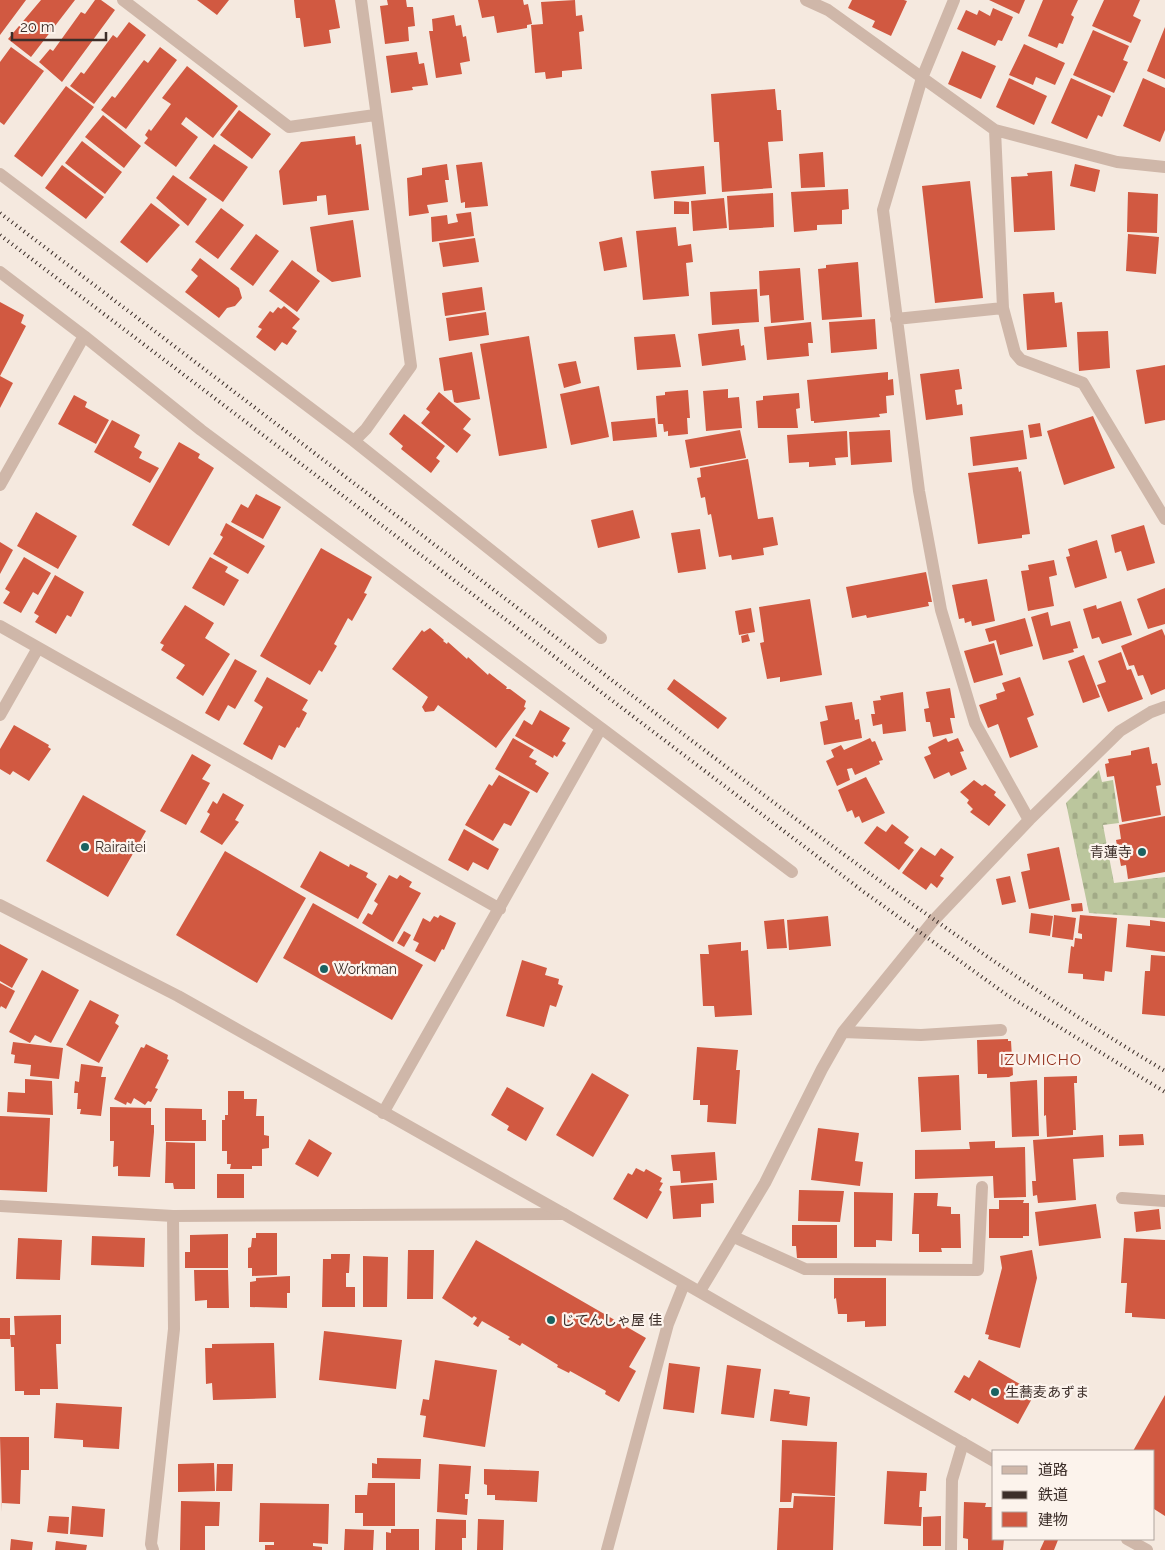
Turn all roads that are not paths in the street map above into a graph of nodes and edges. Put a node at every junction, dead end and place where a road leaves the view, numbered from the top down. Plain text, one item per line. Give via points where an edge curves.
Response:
1 (123, 0) edge
2 (361, 0) edge
3 (806, 0) edge
4 (954, 0) edge
5 (922, 78) junction
6 (375, 115) junction
7 (995, 130) junction
8 (1165, 167) edge
9 (0, 174) edge
10 (0, 272) edge
11 (1004, 308) junction
12 (896, 319) junction
13 (84, 336) junction
14 (354, 441) junction
15 (0, 485) edge
16 (1165, 519) edge
17 (0, 626) edge
18 (602, 638) dead end
19 (38, 648) junction
20 (1165, 707) edge
21 (0, 715) edge
22 (601, 728) junction
23 (1029, 820) junction
24 (792, 872) dead end
25 (0, 905) edge
26 (500, 910) junction
27 (1001, 1030) dead end
28 (844, 1032) junction
29 (383, 1113) junction
30 (982, 1187) dead end
31 (1122, 1198) dead end
32 (1165, 1201) edge
33 (0, 1206) edge
34 (564, 1214) junction
35 (173, 1216) junction
36 (734, 1237) junction
37 (684, 1284) junction
38 (700, 1291) junction
39 (963, 1443) junction
40 (992, 1460) edge
41 (1129, 1540) edge
42 (153, 1550) edge
43 (607, 1550) edge
44 (951, 1550) edge
45 (1147, 1550) edge

1 - 6 street via 289,127
2 - 6 street
3 - 5 street via 828,10
4 - 5 street
5 - 7 street
5 - 12 street via 883,210
6 - 14 street via 410,366
7 - 8 street via 1117,162
7 - 11 street
9 - 14 street
10 - 13 street
11 - 12 street
11 - 16 street via 1015,352 1021,360 1083,383
12 - 23 street via 919,491 941,610 975,723
13 - 15 street
13 - 22 street via 201,430
14 - 18 street
17 - 19 street
19 - 21 street
19 - 26 street
20 - 23 street via 1120,731
22 - 24 street
22 - 26 street
23 - 28 street via 933,921
25 - 29 street via 178,996
26 - 29 street
27 - 28 street via 920,1035
28 - 36 street
29 - 34 street
30 - 36 street via 978,1270 805,1269
31 - 32 street
33 - 35 street
34 - 35 street
34 - 37 street
35 - 42 street via 174,1329 151,1544
36 - 38 street
37 - 38 street
37 - 43 street via 668,1324
38 - 39 street
39 - 40 street
39 - 44 street via 952,1480
41 - 45 street

